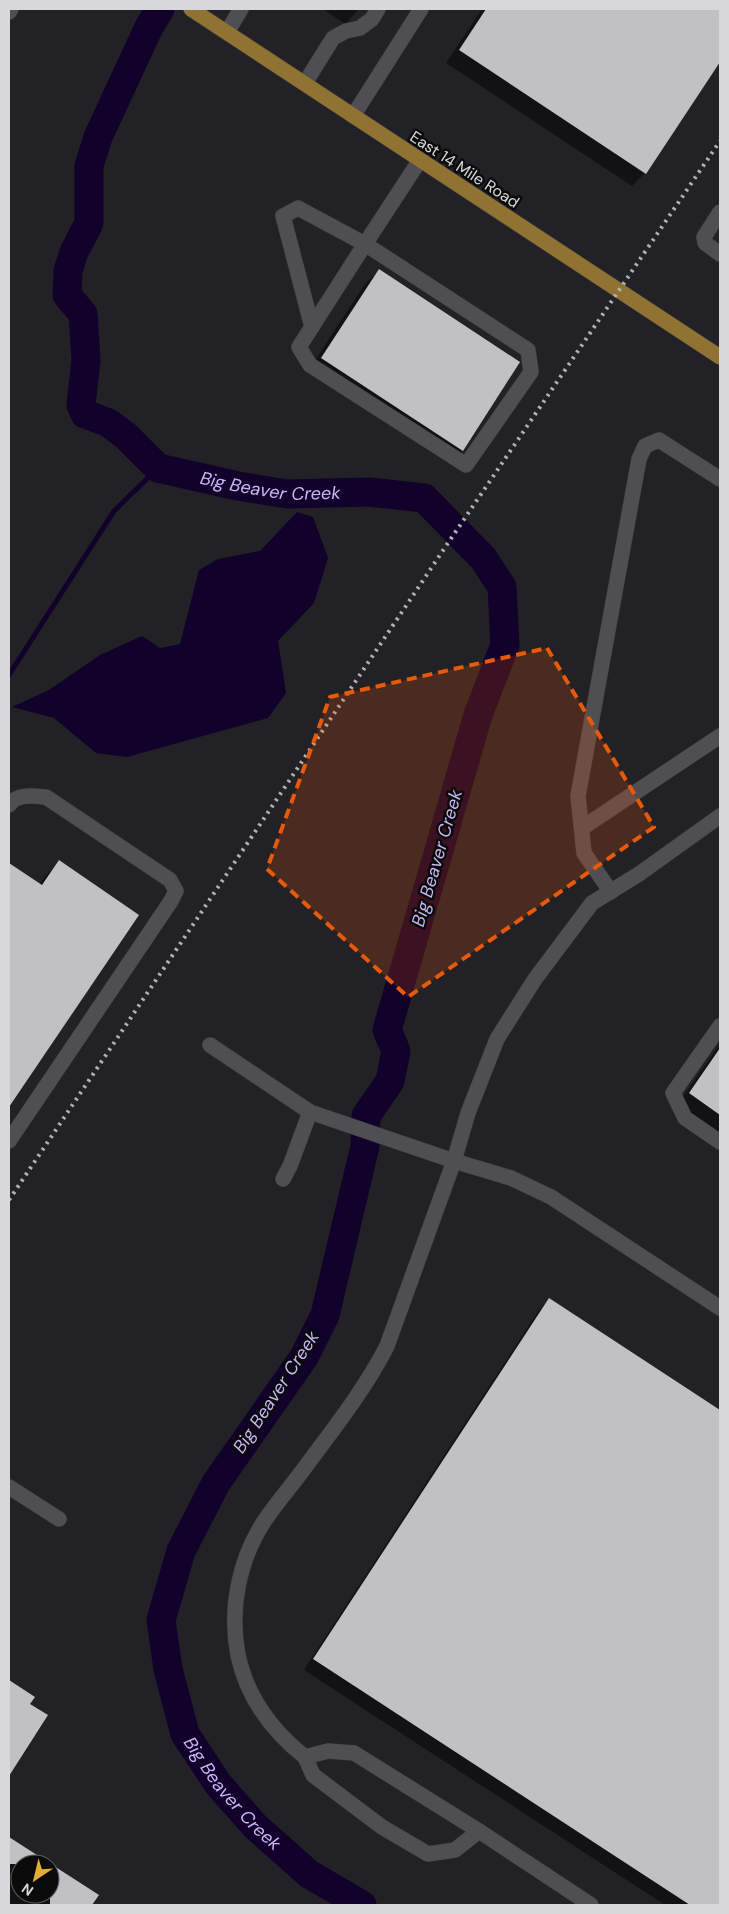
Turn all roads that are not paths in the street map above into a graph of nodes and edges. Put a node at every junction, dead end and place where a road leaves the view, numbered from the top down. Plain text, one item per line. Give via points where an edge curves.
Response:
1 (11, 9) edge
2 (241, 9) edge
3 (378, 9) edge
4 (421, 9) edge
5 (192, 10) edge
6 (9, 12) edge
7 (227, 32) junction
8 (305, 83) junction
9 (353, 116) junction
10 (420, 160) junction
11 (720, 212) edge
12 (366, 244) junction
13 (720, 254) edge
14 (312, 327) junction
15 (720, 357) edge
16 (720, 479) edge
17 (720, 736) edge
18 (9, 805) edge
19 (720, 816) edge
20 (582, 828) junction
21 (610, 892) junction
22 (720, 1026) edge
23 (210, 1045) dead end
24 (310, 1112) junction
25 (9, 1141) edge
26 (720, 1142) edge
27 (454, 1161) junction
28 (283, 1179) dead end
29 (720, 1308) edge
30 (9, 1487) edge
31 (59, 1519) dead end
32 (305, 1757) junction
33 (480, 1831) junction
34 (591, 1905) edge

1 - 6 street
2 - 7 street
3 - 8 street via 372,19 360,28 333,38
4 - 9 street
5 - 7 main road, East 14 Mile Road
7 - 8 main road, East 14 Mile Road
8 - 9 main road, East 14 Mile Road
9 - 10 main road, East 14 Mile Road
10 - 12 street
10 - 15 main road, East 14 Mile Road
11 - 13 street via 704,237 706,243
12 - 14 street
12 - 14 street via 298,208 283,216
12 - 14 street via 528,350 531,372 466,465 310,365 299,347
16 - 20 street via 659,440 645,446 639,459 578,796
17 - 20 street
18 - 25 street via 28,795 46,797 170,880 176,891
19 - 21 street
20 - 21 street via 584,853
21 - 27 street via 592,903 535,979 498,1039 468,1113
22 - 26 street via 673,1092 685,1118
23 - 24 street
24 - 27 street
24 - 28 street
27 - 29 street via 512,1178 551,1196
27 - 32 street via 398,1320 378,1365 351,1407 264,1521 242,1566 234,1619 240,1666 262,1714 287,1743
30 - 31 street
32 - 33 street via 328,1751 354,1753
32 - 33 street via 313,1775 382,1827 428,1854 455,1850
33 - 34 street

